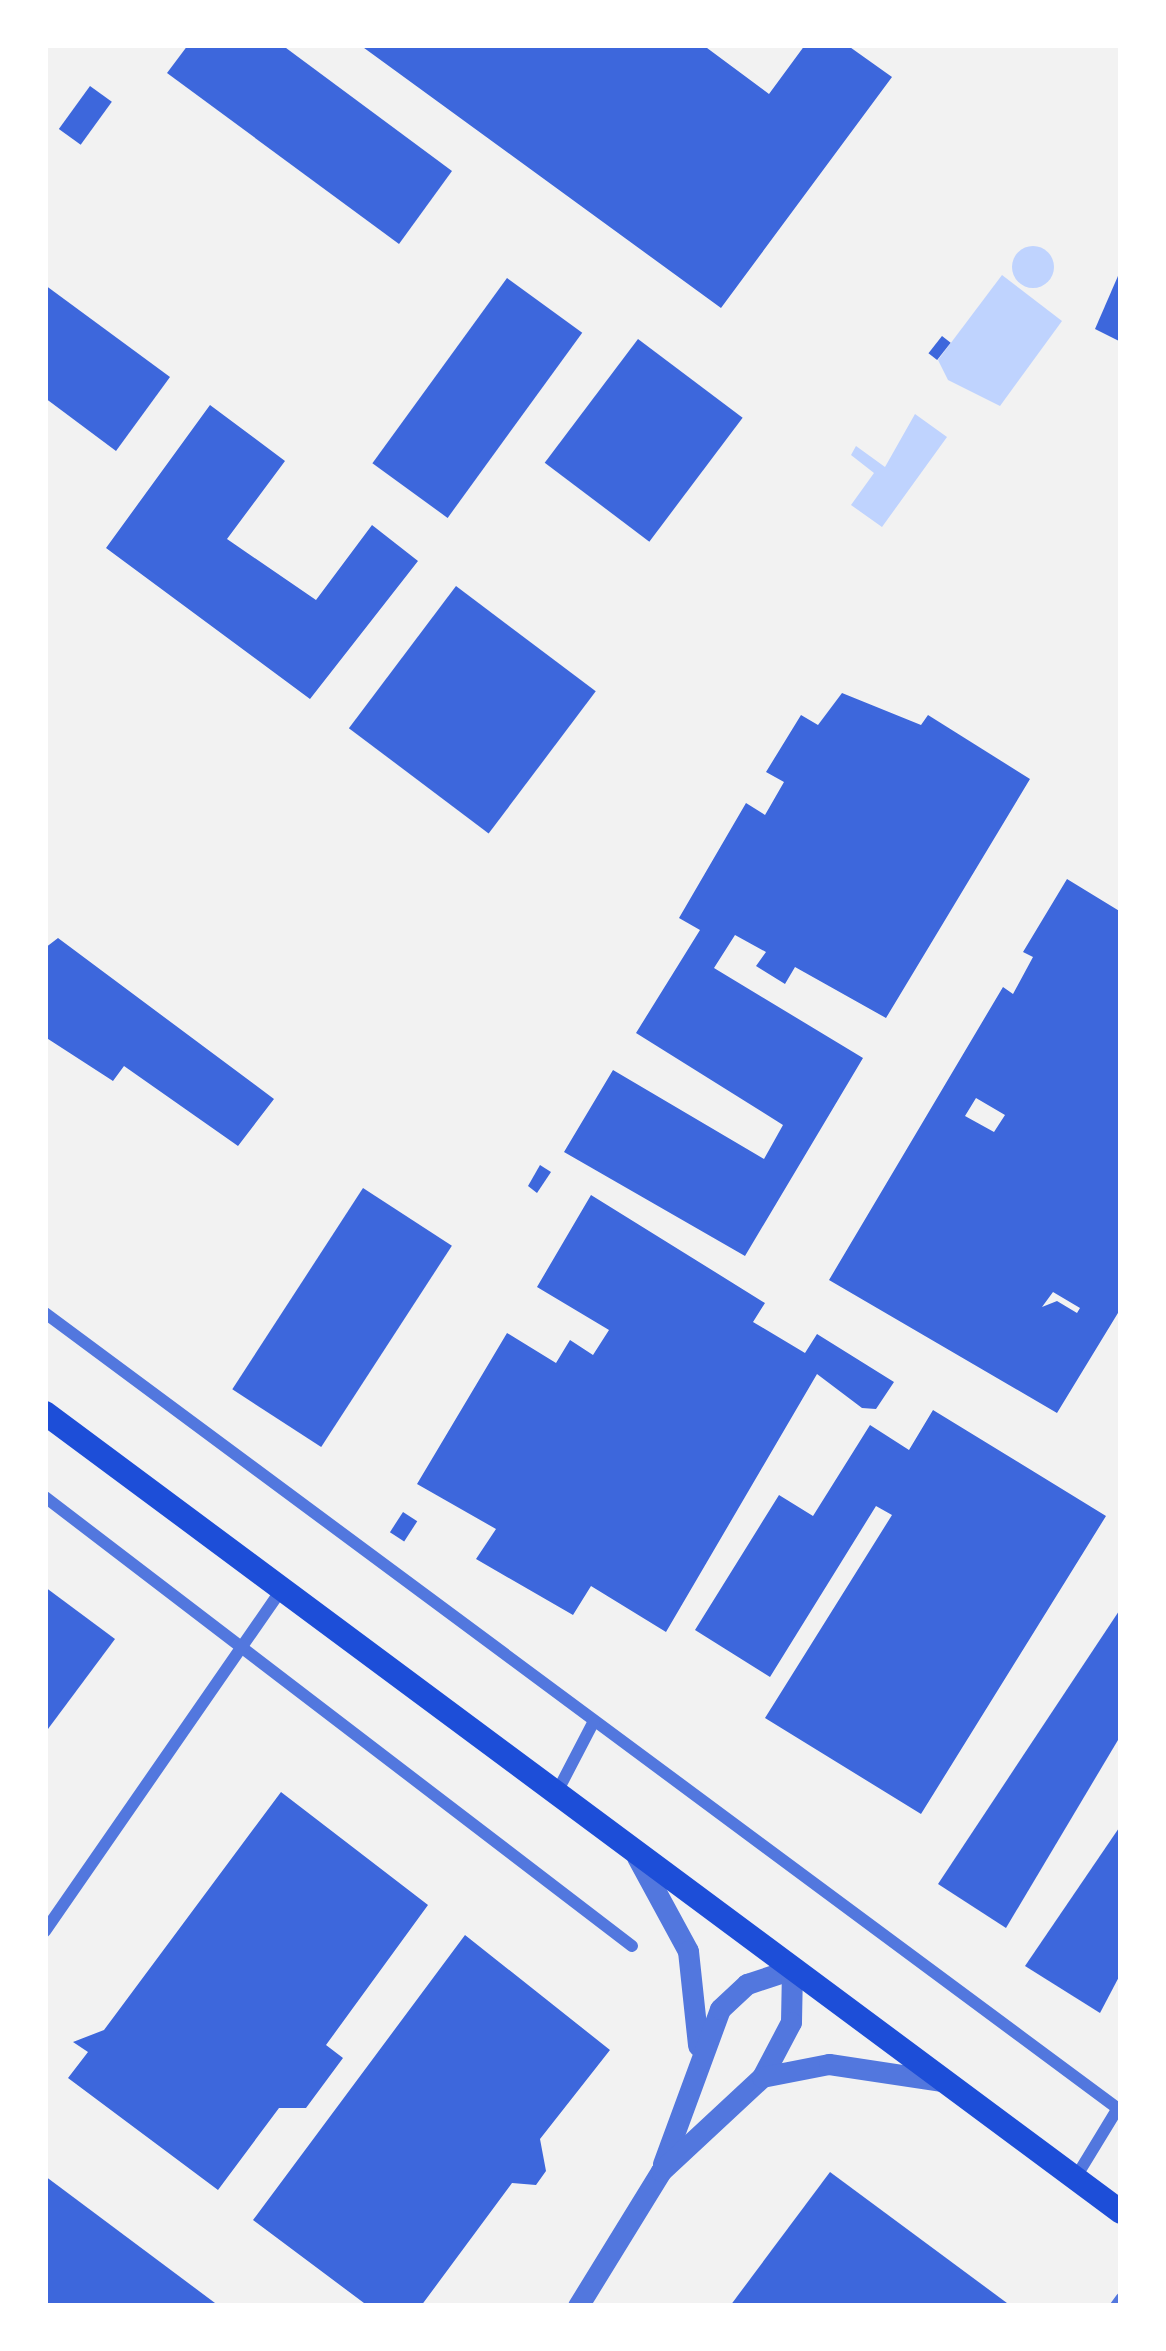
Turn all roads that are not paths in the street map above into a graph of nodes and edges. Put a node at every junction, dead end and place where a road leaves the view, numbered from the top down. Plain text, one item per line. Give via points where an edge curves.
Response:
1 (45, 1313) edge
2 (45, 1413) edge
3 (45, 1497) edge
4 (283, 1588) junction
5 (241, 1649) junction
6 (594, 1720) junction
7 (554, 1797) junction
8 (637, 1856) junction
9 (45, 1931) edge
10 (632, 1946) dead end
11 (791, 1969) junction
12 (695, 2068) junction
13 (762, 2077) junction
14 (947, 2083) junction
15 (1119, 2110) edge
16 (661, 2170) junction
17 (1076, 2178) junction
18 (1121, 2212) edge
19 (1121, 2299) edge
20 (578, 2306) edge
21 (1116, 2306) edge

1 - 6 street
2 - 4 main road
3 - 5 street
4 - 5 street
4 - 7 main road
5 - 9 street
5 - 10 street
6 - 7 street
6 - 15 street
7 - 8 main road
8 - 11 main road
8 - 12 street via 694,1975
11 - 12 street via 728,2000
11 - 13 street via 790,2022
11 - 14 main road
12 - 16 street
13 - 14 street via 856,2065
13 - 16 street
14 - 17 main road
15 - 17 street
16 - 20 street
17 - 18 main road
19 - 21 street

